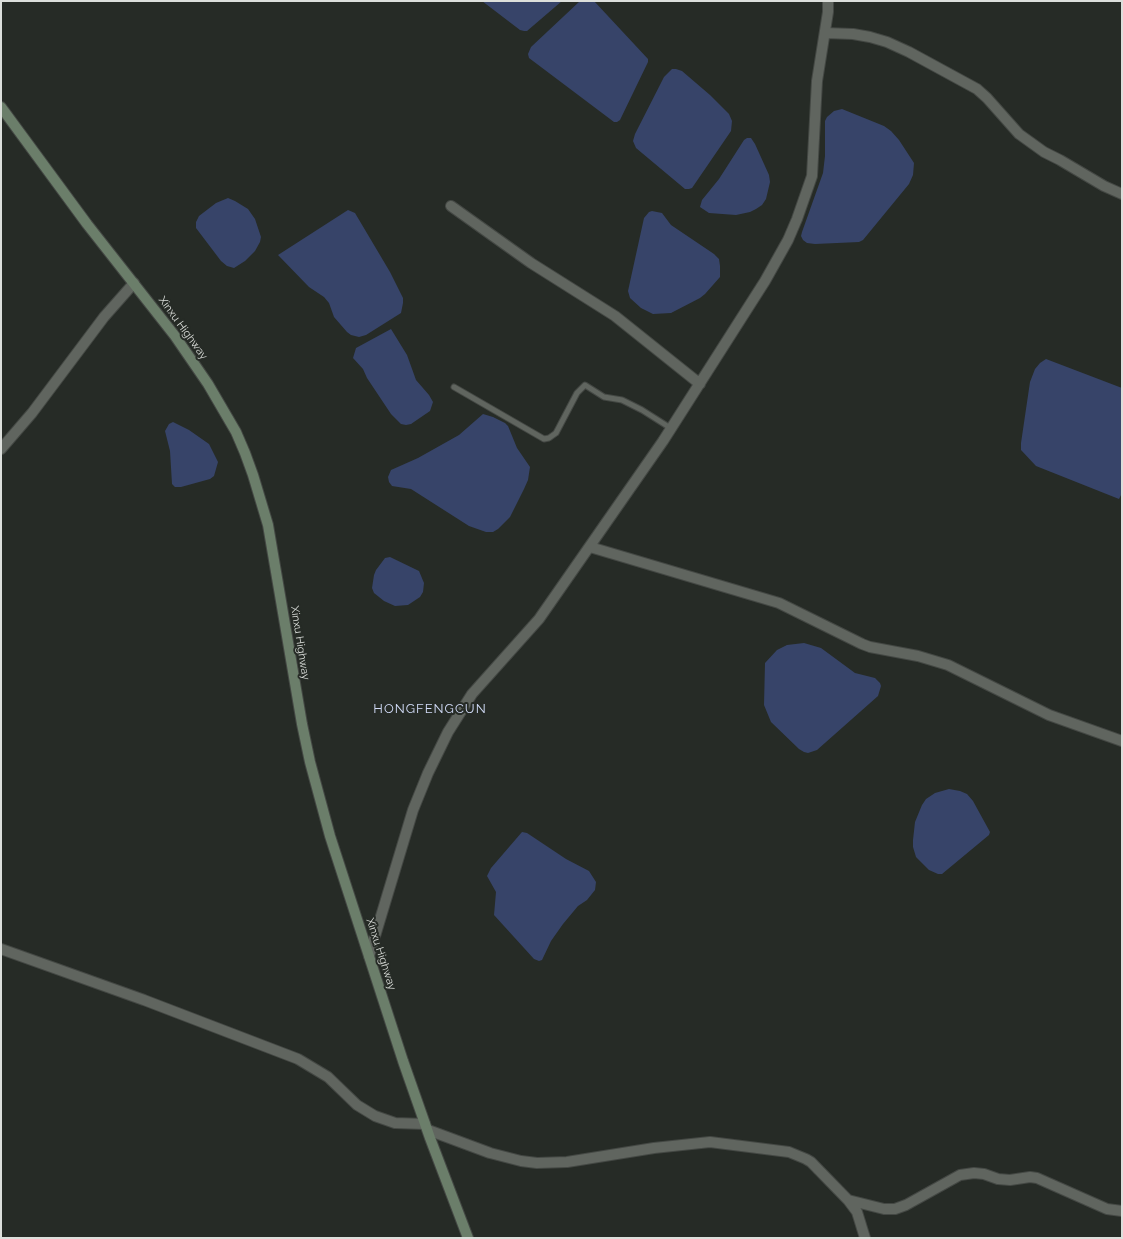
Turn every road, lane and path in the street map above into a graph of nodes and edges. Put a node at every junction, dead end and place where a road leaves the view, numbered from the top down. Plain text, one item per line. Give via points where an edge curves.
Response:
1 (828, 1) edge
2 (825, 33) junction
3 (1, 107) edge
4 (1122, 194) edge
5 (451, 206) dead end
6 (134, 283) junction
7 (700, 384) junction
8 (454, 387) dead end
9 (672, 429) junction
10 (1, 449) edge
11 (590, 547) junction
12 (1122, 741) edge
13 (1, 949) edge
14 (369, 956) junction
15 (426, 1127) junction
16 (848, 1200) junction
17 (1120, 1212) edge
18 (468, 1238) edge
19 (865, 1238) edge

1 - 2 street
2 - 4 street via 853,34 870,38 898,47 922,59 977,89 1020,134 1044,152
2 - 7 street via 817,81 812,176 805,198 778,261
3 - 6 main road, Xinxu Highway
5 - 7 street via 531,263 615,316
6 - 10 street via 104,317 36,408
6 - 14 main road, Xinxu Highway via 208,384 236,432 253,475 268,525 294,686 310,762 330,836
7 - 9 street
8 - 9 lane via 544,439 556,433 577,393 584,385 604,397 622,400
9 - 11 street
11 - 12 street via 779,603 862,644 948,665 1049,715
11 - 14 street via 539,619 472,694 448,732 413,810
13 - 15 street via 298,1059 328,1077 357,1105 375,1116 394,1123
14 - 15 main road, Xinxu Highway
15 - 16 street via 490,1154 537,1163 567,1162 710,1142 789,1152 811,1162
15 - 18 main road, Xinxu Highway
16 - 17 street via 884,1210 895,1209 960,1175 974,1173 1010,1180 1037,1178 1097,1205
16 - 19 street via 857,1212

